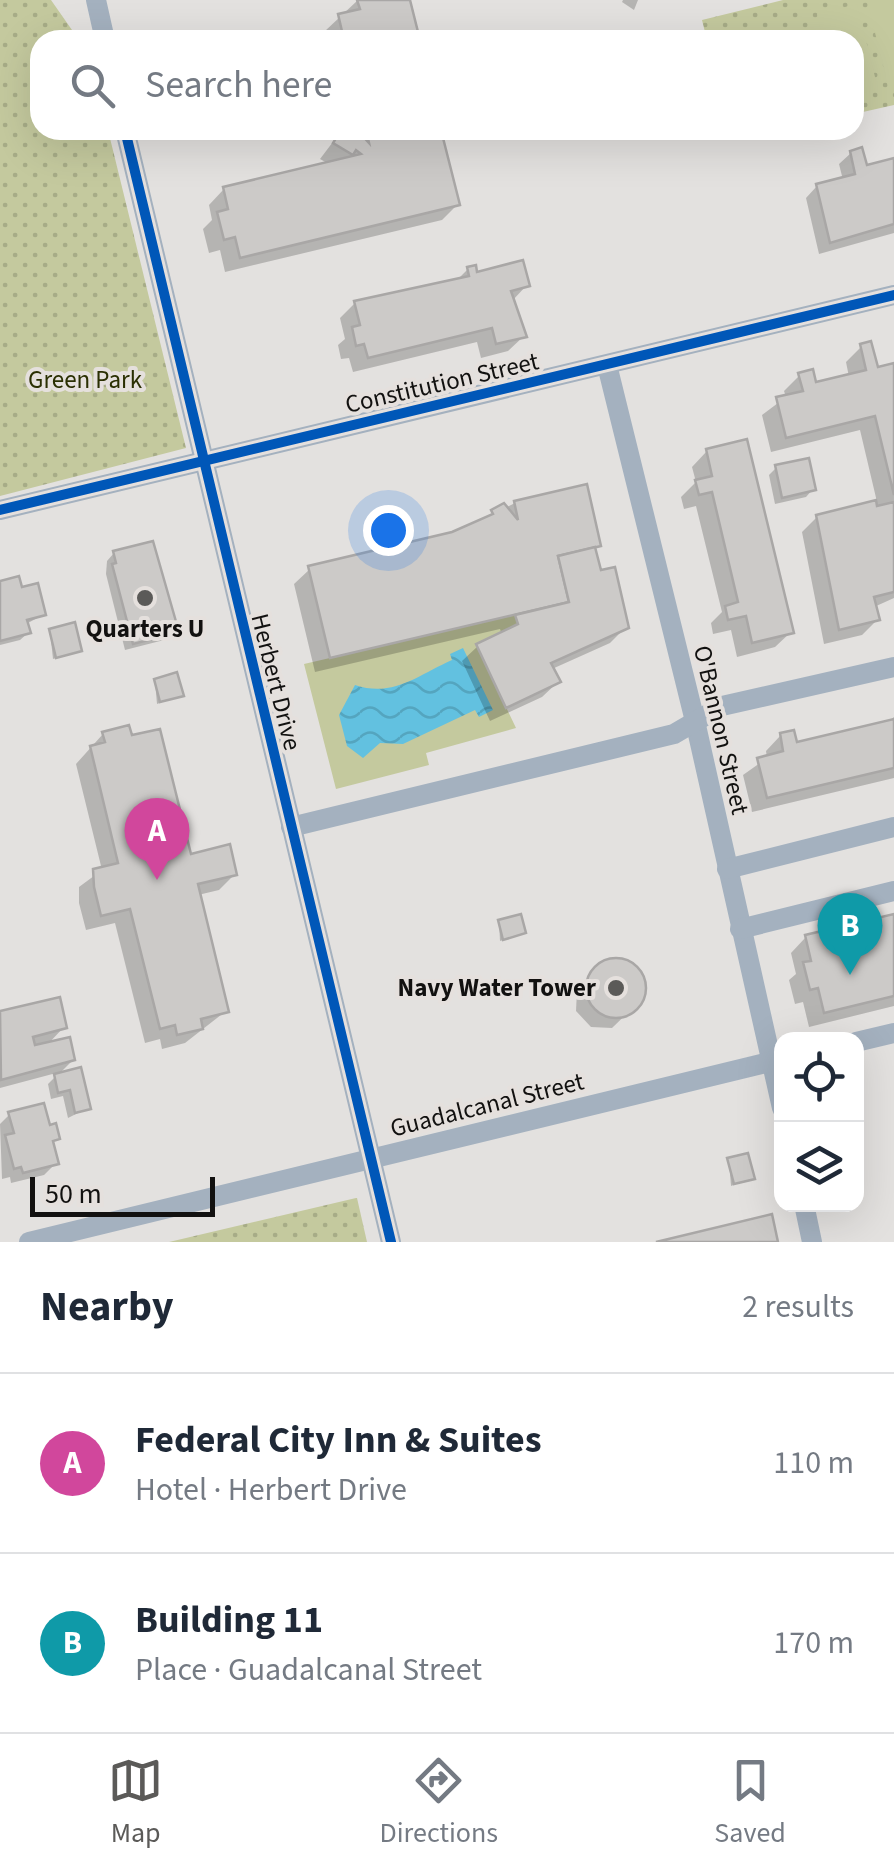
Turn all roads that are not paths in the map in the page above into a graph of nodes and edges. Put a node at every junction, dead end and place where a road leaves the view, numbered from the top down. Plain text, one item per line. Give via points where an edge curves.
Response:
1 (79, 0) edge
2 (98, 8) edge
3 (127, 140) edge
4 (894, 295) edge
5 (607, 364) junction
6 (203, 462) junction
7 (0, 510) edge
8 (894, 667) edge
9 (695, 720) junction
10 (894, 827) edge
11 (291, 828) junction
12 (727, 868) junction
13 (894, 891) edge
14 (740, 929) junction
15 (894, 1034) edge
16 (864, 1040) edge
17 (774, 1053) edge
18 (774, 1060) edge
19 (371, 1160) junction
20 (806, 1212) edge
21 (29, 1242) edge
22 (392, 1242) edge
23 (812, 1242) edge

1 - 2 street
3 - 6 street, Herbert Drive
4 - 5 street, Constitution Street
5 - 6 street, Constitution Street
5 - 9 street, O'Bannon Street
6 - 7 street, Constitution Street
6 - 11 street, Herbert Drive
8 - 9 street via 722,706
9 - 11 street via 674,734
9 - 12 street, O'Bannon Street
10 - 12 street
11 - 19 street, Herbert Drive
12 - 14 street, O'Bannon Street
13 - 14 street
14 - 17 street, O'Bannon Street
15 - 16 street
18 - 19 street, Guadalcanal Street
19 - 21 street, Guadalcanal Street
19 - 22 street, Herbert Drive
20 - 23 street

